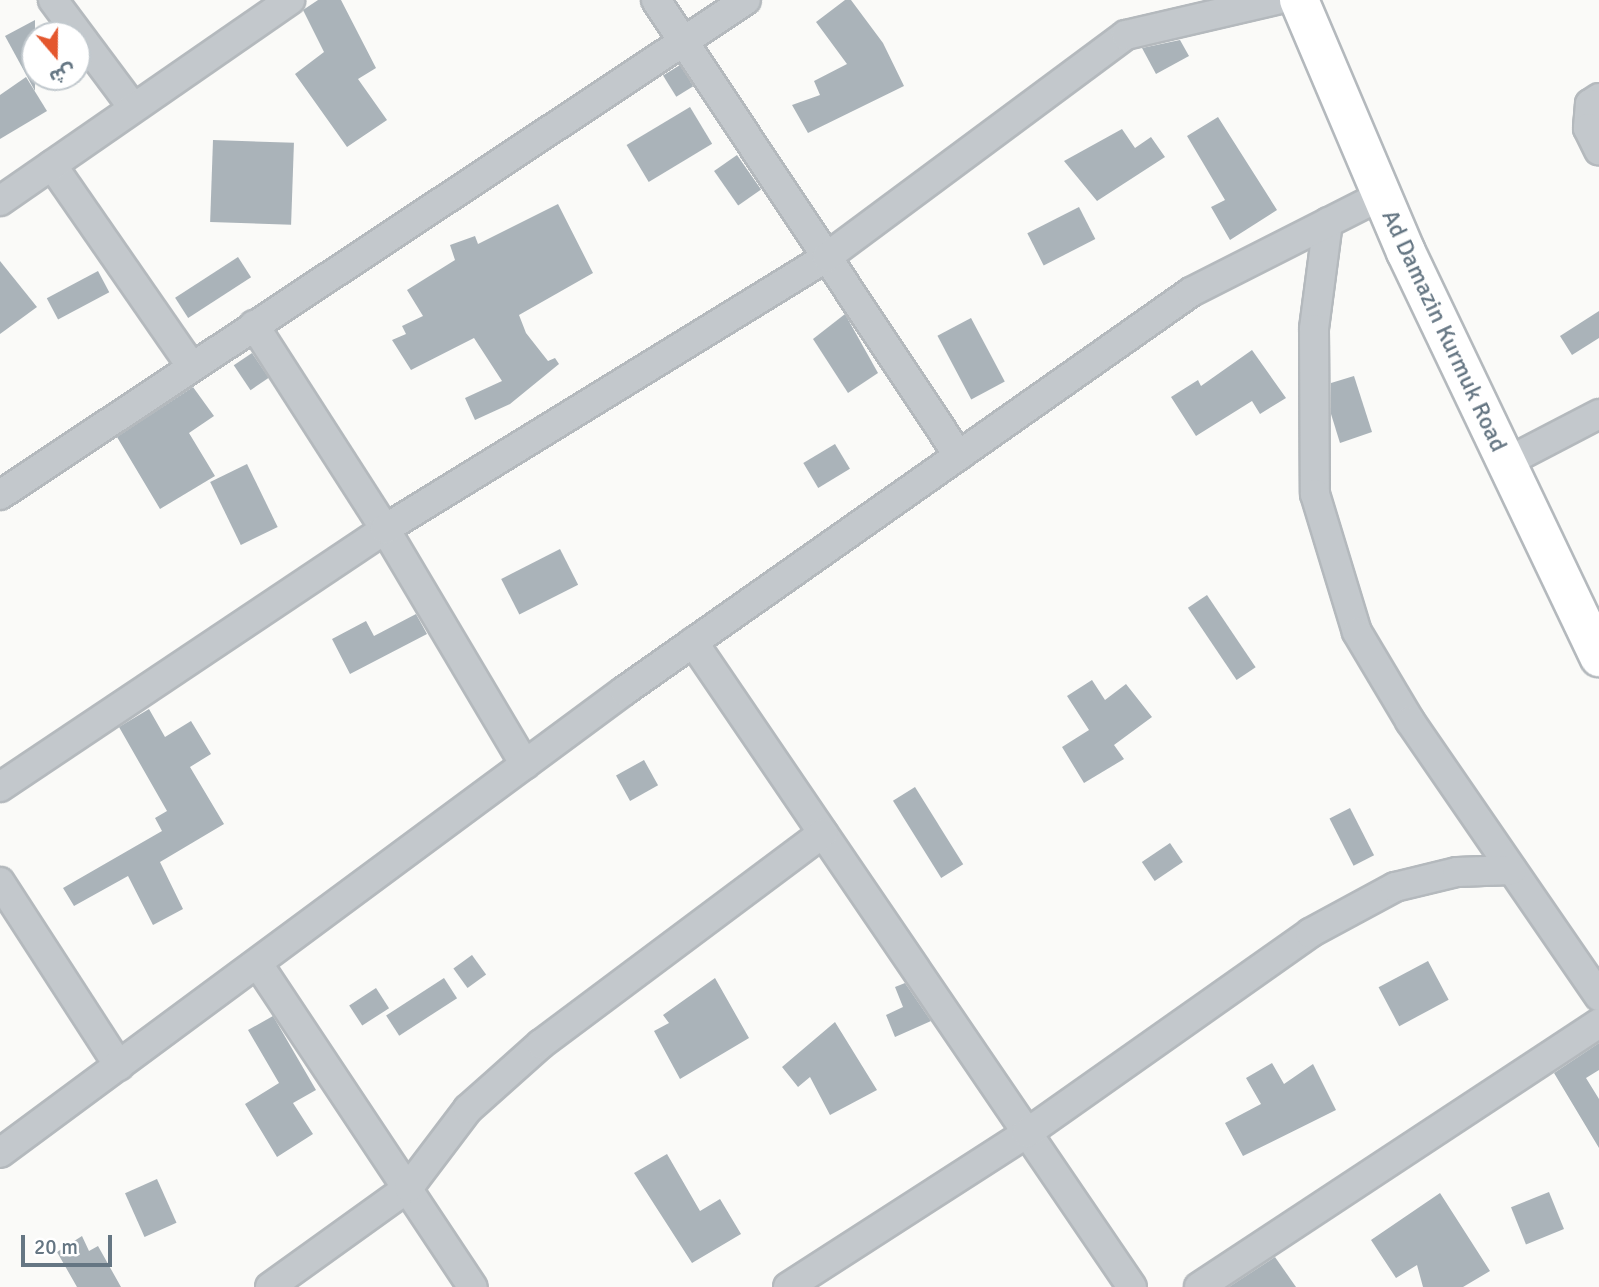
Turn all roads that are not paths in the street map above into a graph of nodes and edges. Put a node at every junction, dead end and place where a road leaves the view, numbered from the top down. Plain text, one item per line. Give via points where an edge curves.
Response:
1 (53, 0) edge
2 (290, 0) edge
3 (656, 0) edge
4 (746, 0) edge
5 (1276, 0) edge
6 (1299, 0) edge
7 (684, 41) junction
8 (1599, 98) edge
9 (132, 106) junction
10 (1599, 151) edge
11 (52, 165) junction
12 (1382, 195) junction
13 (0, 201) edge
14 (1328, 222) junction
15 (827, 257) junction
16 (254, 325) junction
17 (191, 366) junction
18 (1599, 414) edge
19 (959, 456) junction
20 (1505, 463) junction
21 (0, 495) edge
22 (385, 529) junction
23 (693, 642) junction
24 (1599, 657) edge
25 (525, 765) junction
26 (0, 787) edge
27 (823, 834) junction
28 (1512, 870) junction
29 (0, 882) edge
30 (258, 964) junction
31 (1599, 996) edge
32 (1599, 1023) edge
33 (119, 1066) junction
34 (1027, 1133) junction
35 (0, 1153) edge
36 (408, 1187) junction
37 (270, 1287) edge
38 (473, 1287) edge
39 (788, 1287) edge
40 (1132, 1287) edge
41 (1199, 1287) edge

1 - 9 street
2 - 9 street
3 - 7 street
4 - 7 street
5 - 15 street via 1126,35
6 - 12 highway, Ad Damazin Kurmuk Road
7 - 15 street
7 - 16 street
8 - 10 street via 1590,104 1588,128
9 - 11 street
11 - 13 street
11 - 17 street
12 - 14 street
12 - 20 highway, Ad Damazin Kurmuk Road
14 - 19 street via 1191,292
14 - 28 street via 1314,329 1315,494 1357,632 1410,721
15 - 19 street
15 - 22 street
16 - 17 street
16 - 22 street
17 - 21 street
18 - 20 street
19 - 23 street
20 - 24 highway, Ad Damazin Kurmuk Road
22 - 25 street
22 - 26 street
23 - 25 street
23 - 27 street
25 - 30 street
27 - 34 street
27 - 36 street via 541,1044 468,1109
28 - 31 street
28 - 34 street via 1457,872 1395,887 1310,933
29 - 33 street
30 - 33 street
30 - 36 street
32 - 41 street
33 - 35 street
34 - 39 street
34 - 40 street
36 - 37 street
36 - 38 street

